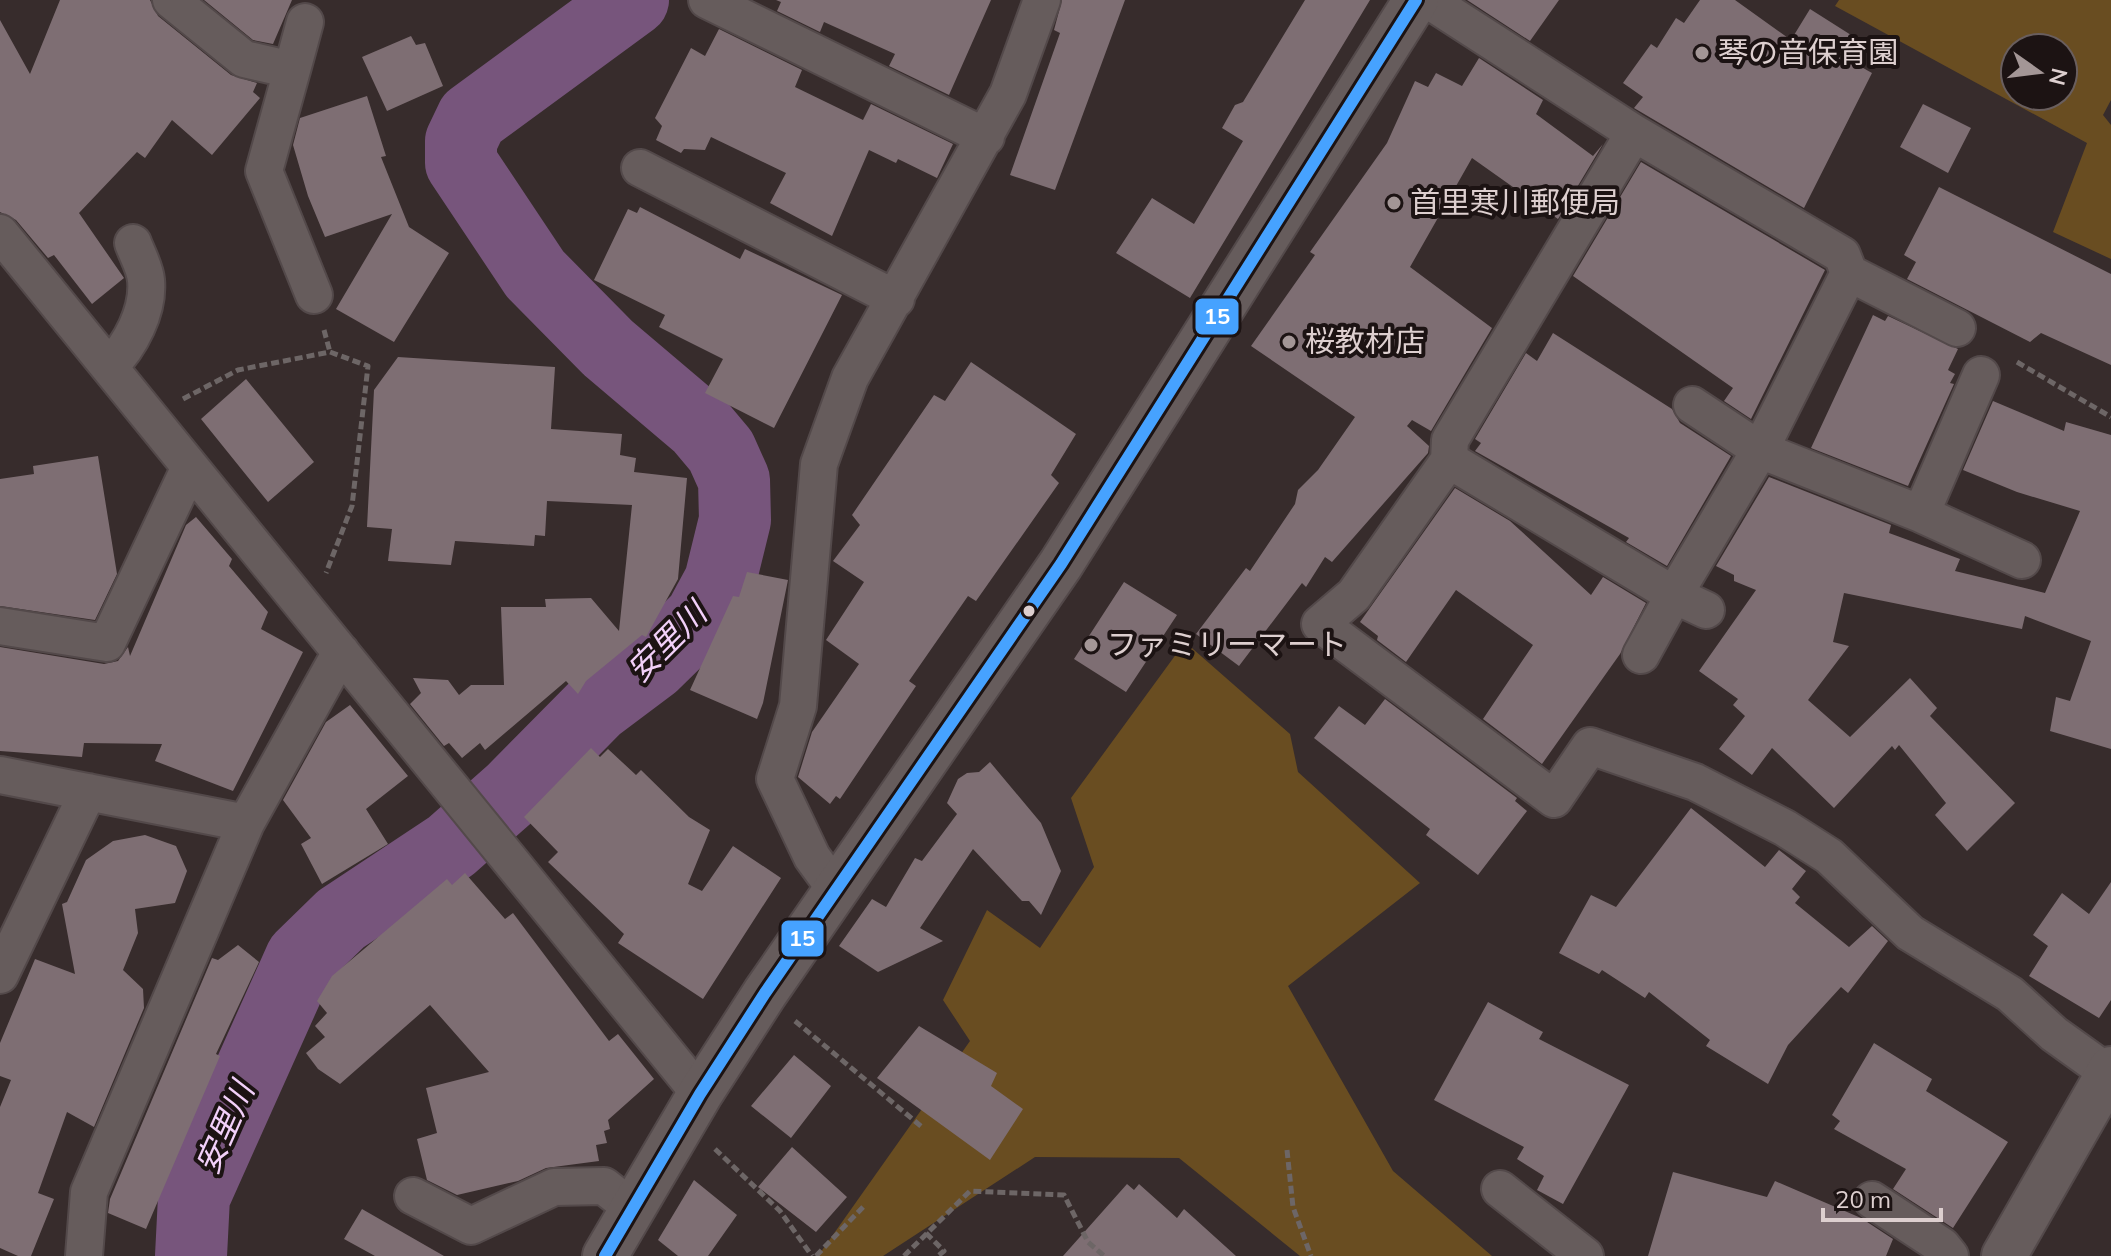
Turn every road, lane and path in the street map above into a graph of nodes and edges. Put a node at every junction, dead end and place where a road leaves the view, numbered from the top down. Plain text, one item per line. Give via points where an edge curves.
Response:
1 (171, 0) edge
2 (707, 0) edge
3 (1042, 0) edge
4 (1416, 0) edge
5 (1428, 0) edge
6 (305, 22) dead end
7 (292, 70) junction
8 (1634, 133) junction
9 (986, 137) junction
10 (640, 168) dead end
11 (0, 233) edge
12 (133, 243) dead end
13 (1849, 273) junction
14 (314, 295) dead end
15 (896, 299) junction
16 (1957, 328) joint
17 (109, 367) junction
18 (1981, 375) dead end
19 (178, 402) dead end
20 (1692, 405) dead end
21 (2111, 417) edge
22 (1760, 450) junction
23 (1449, 460) junction
24 (190, 467) junction
25 (1921, 514) junction
26 (2022, 560) dead end
27 (324, 578) dead end
28 (1674, 595) junction
29 (1706, 610) dead end
30 (0, 626) edge
31 (341, 652) junction
32 (1641, 655) dead end
33 (0, 775) edge
34 (88, 792) junction
35 (246, 823) junction
36 (836, 890) junction
37 (0, 975) edge
38 (788, 1016) dead end
39 (2110, 1073) edge
40 (700, 1094) junction
41 (922, 1127) dead end
42 (708, 1143) dead end
43 (1287, 1150) dead end
44 (1500, 1189) dead end
45 (413, 1196) dead end
46 (1872, 1200) dead end
47 (864, 1206) dead end
48 (632, 1208) junction
49 (926, 1233) junction
50 (84, 1256) edge
51 (605, 1256) edge
52 (814, 1256) edge
53 (904, 1256) edge
54 (938, 1256) edge
55 (1104, 1256) edge
56 (1311, 1256) edge
57 (1585, 1256) edge
58 (1950, 1256) edge
59 (2004, 1256) edge

1 - 7 street via 244,59
2 - 9 street
3 - 9 street via 1008,94
4 - 36 street via 1061,564
5 - 8 street
6 - 7 street
7 - 14 street via 264,171
8 - 13 street via 1842,255
8 - 23 street via 1450,440
9 - 15 street
10 - 15 street
11 - 17 street
12 - 17 street via 146,279 141,317
13 - 16 street
13 - 22 street
15 - 36 street via 850,378 819,464 798,706 775,779 812,857
16 - 21 path
17 - 24 street
18 - 25 street
19 - 27 path via 238,370 330,352 368,366 352,506
20 - 22 street
22 - 25 street
22 - 28 street
23 - 28 street
23 - 39 street via 1354,595 1320,624 1554,799 1590,746 1695,782 1785,828 1829,856 1910,933 2010,994 2054,1034
24 - 30 street via 107,643
24 - 31 street
25 - 26 street
28 - 29 street
28 - 32 street
31 - 35 street
31 - 40 street
33 - 34 street
34 - 35 street
34 - 37 street
35 - 50 street via 89,1192
36 - 40 street
38 - 41 path
39 - 59 street
40 - 48 street
42 - 52 path via 780,1211
43 - 56 path via 1293,1207
44 - 57 street
45 - 48 street via 471,1226 554,1187 604,1186
46 - 58 street
47 - 52 path
48 - 51 street
49 - 53 path
49 - 54 path via 944,1251
49 - 55 path via 970,1191 1064,1195 1088,1242

